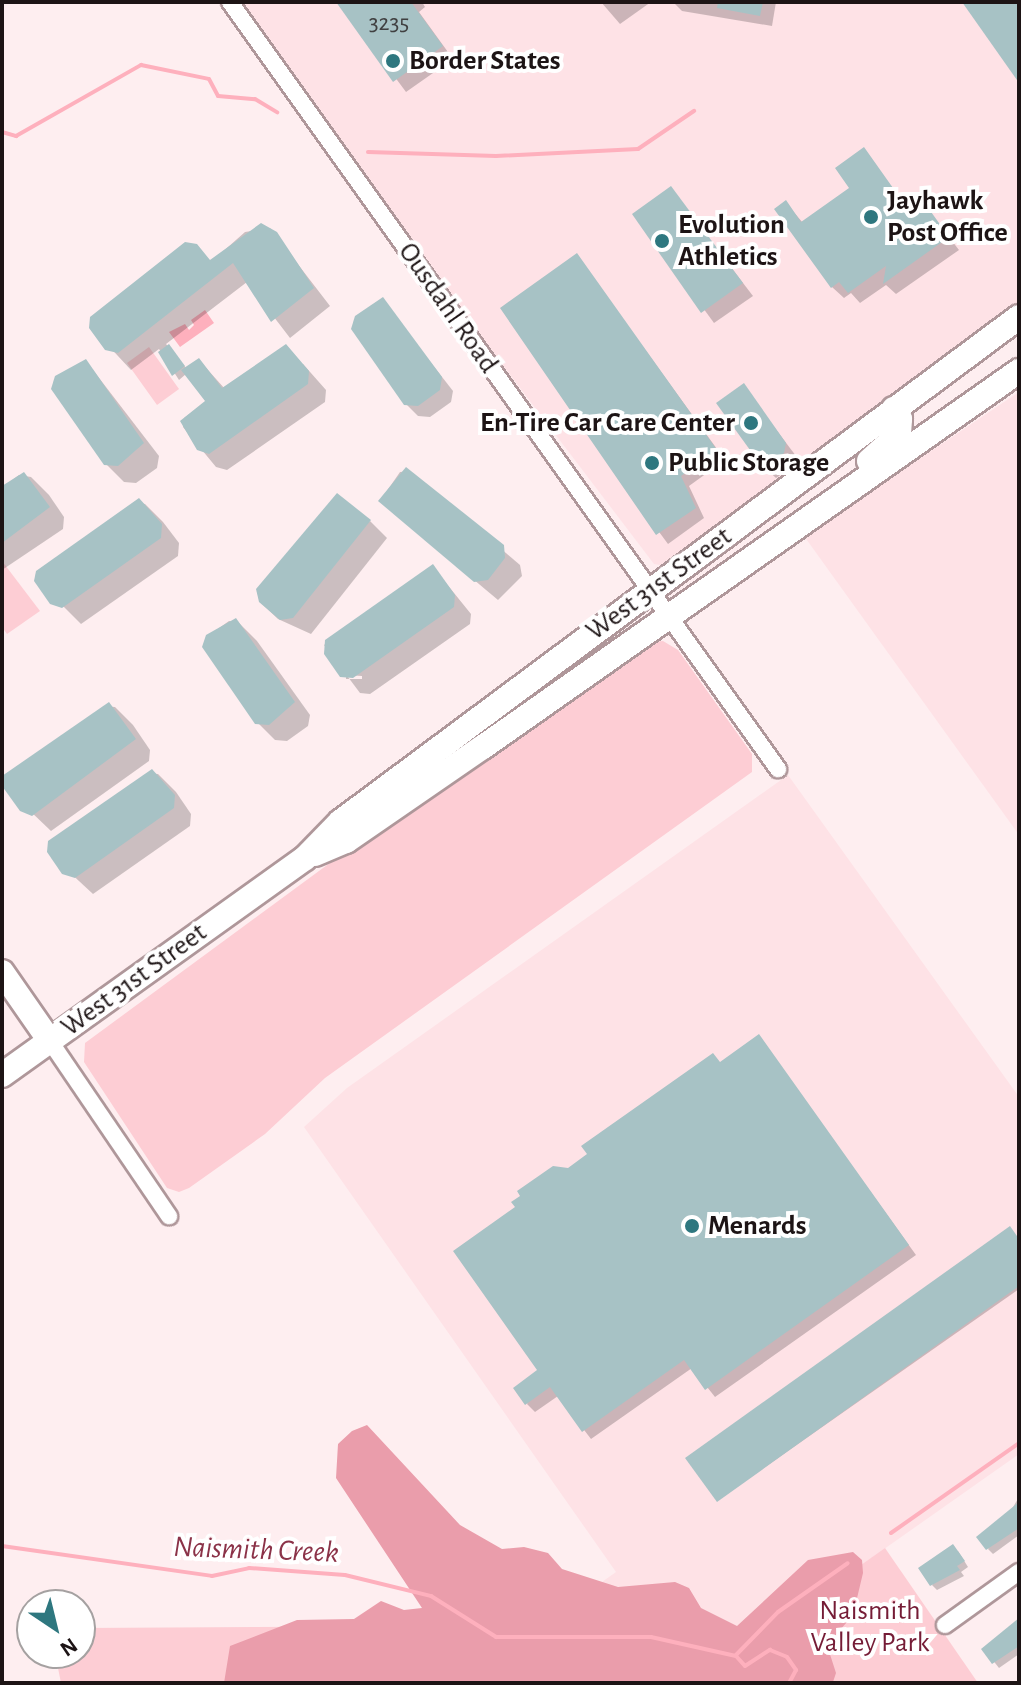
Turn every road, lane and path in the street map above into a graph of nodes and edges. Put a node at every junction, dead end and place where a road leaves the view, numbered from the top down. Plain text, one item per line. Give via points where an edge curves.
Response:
1 (230, 2) edge
2 (1019, 317) edge
3 (1019, 371) edge
4 (894, 409) junction
5 (826, 506) junction
6 (650, 592) junction
7 (668, 617) junction
8 (778, 769) dead end
9 (305, 858) junction
10 (2, 972) edge
11 (50, 1041) junction
12 (2, 1075) edge
13 (169, 1216) dead end
14 (1019, 1572) edge
15 (945, 1625) dead end

1 - 6 street, Ousdahl Road
2 - 4 main road, West 31st Street
3 - 5 main road, West 31st Street
4 - 5 main road via 899,434
4 - 6 main road, West 31st Street
5 - 7 main road, West 31st Street
6 - 7 street, Ousdahl Road
6 - 9 main road, West 31st Street via 340,822
7 - 8 street, Ousdahl Road
7 - 9 main road, West 31st Street via 346,841
9 - 11 main road, West 31st Street
10 - 11 main road
11 - 12 main road, West 31st Street
11 - 13 street
14 - 15 street

